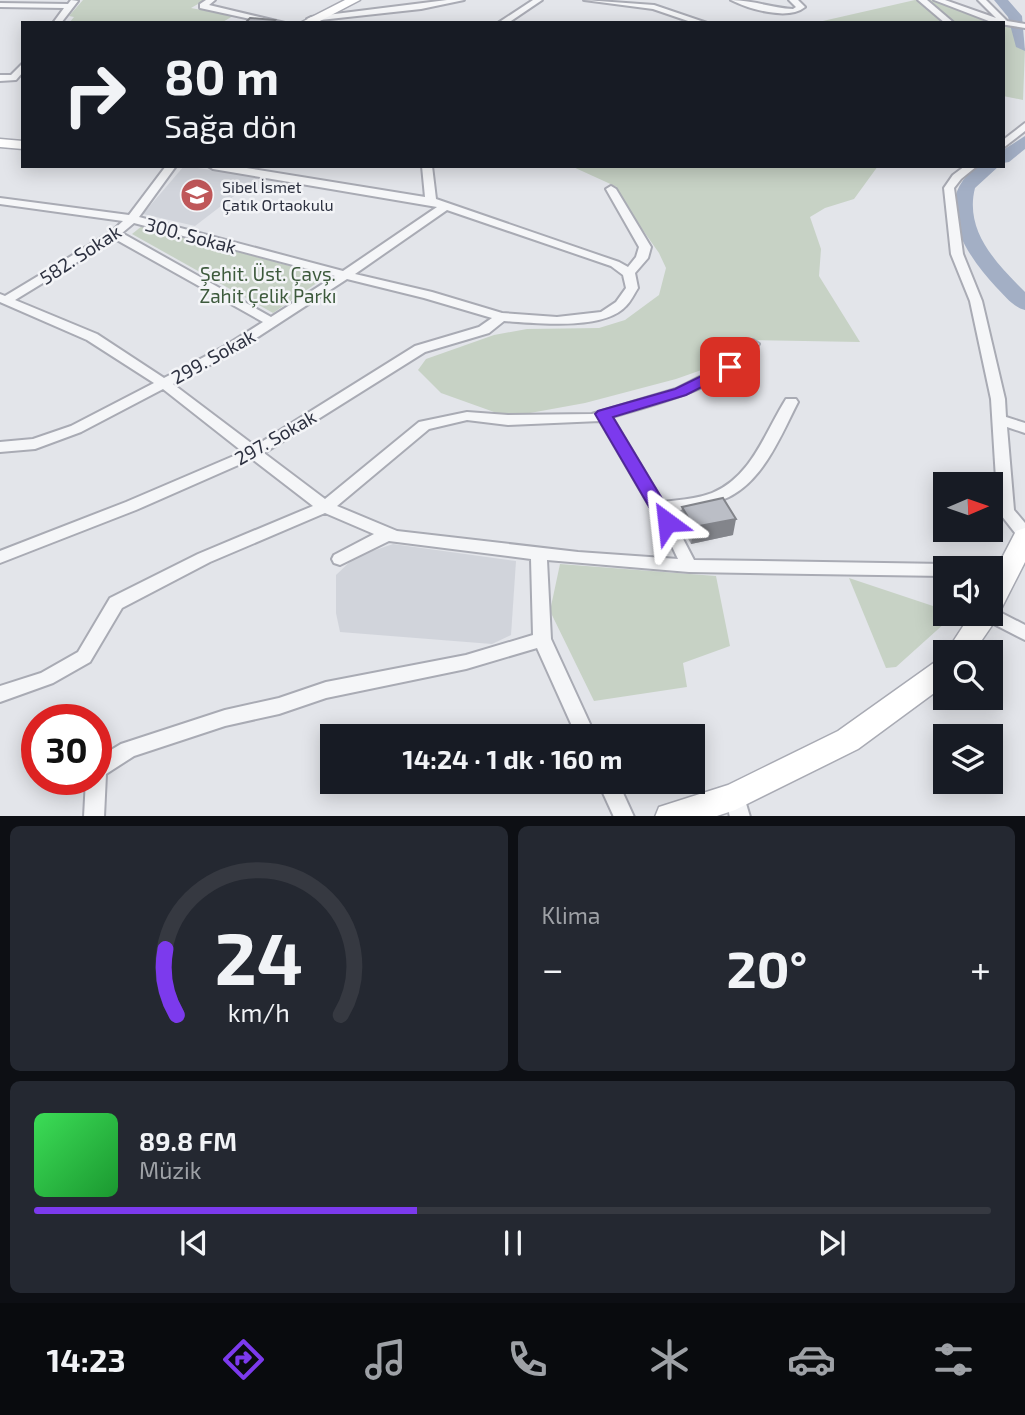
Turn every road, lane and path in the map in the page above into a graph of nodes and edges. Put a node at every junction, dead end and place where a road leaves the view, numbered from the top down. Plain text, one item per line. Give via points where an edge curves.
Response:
1 (211, 0) edge
2 (354, 0) edge
3 (460, 0) edge
4 (538, 0) edge
5 (588, 0) edge
6 (735, 0) edge
7 (793, 0) edge
8 (922, 0) edge
9 (938, 0) edge
10 (982, 0) edge
11 (73, 3) edge
12 (0, 5) edge
13 (402, 9) junction
14 (795, 11) junction
15 (59, 21) edge
16 (272, 21) edge
17 (308, 21) edge
18 (388, 21) edge
19 (505, 21) edge
20 (698, 21) edge
21 (790, 21) edge
22 (948, 21) edge
23 (999, 21) edge
24 (1003, 21) edge
25 (1005, 23) edge
26 (1024, 26) edge
27 (21, 68) edge
28 (0, 78) edge
29 (1025, 126) edge
30 (0, 143) edge
31 (1005, 143) edge
32 (21, 145) edge
33 (170, 168) edge
34 (224, 168) edge
35 (428, 168) edge
36 (969, 168) edge
37 (611, 189) dead end
38 (0, 201) edge
39 (438, 203) junction
40 (132, 219) junction
41 (115, 234) junction
42 (629, 273) junction
43 (344, 275) junction
44 (4, 299) edge
45 (501, 317) junction
46 (271, 322) junction
47 (753, 344) dead end
48 (163, 383) junction
49 (791, 402) dead end
50 (603, 414) junction
51 (999, 419) junction
52 (1025, 428) edge
53 (0, 447) edge
54 (255, 453) junction
55 (325, 507) junction
56 (659, 508) junction
57 (388, 534) junction
58 (1025, 536) edge
59 (539, 553) junction
60 (0, 557) edge
61 (340, 559) dead end
62 (688, 566) junction
63 (1003, 567) edge
64 (933, 570) edge
65 (1003, 622) edge
66 (979, 626) edge
67 (1025, 633) edge
68 (542, 639) junction
69 (968, 640) edge
70 (933, 679) edge
71 (0, 694) edge
72 (581, 724) edge
73 (112, 760) edge
74 (613, 794) edge
75 (95, 795) edge
76 (737, 806) edge
77 (94, 816) edge
78 (624, 816) edge
79 (676, 816) edge

1 - 16 street via 203,6
2 - 17 main road
3 - 13 street
4 - 19 street
5 - 20 street via 654,7
6 - 14 street
7 - 14 street via 801,6
8 - 22 street
9 - 23 street
10 - 24 street
11 - 12 street
11 - 15 street
13 - 17 street
13 - 18 street
14 - 21 street
25 - 26 street
27 - 28 street via 13,78
29 - 31 street
30 - 32 main road
33 - 40 street, 582. Sokak
34 - 39 street
35 - 39 street
36 - 51 street via 949,188 950,210 957,254 976,301
37 - 42 street via 645,247
38 - 40 street, 300. Sokak
39 - 42 street via 615,264
39 - 43 street, 299. Sokak
40 - 41 street, 582. Sokak
40 - 43 street, 300. Sokak
41 - 44 street, 582. Sokak
41 - 46 street
42 - 45 street, 300. Sokak via 632,288 621,305 604,315 557,321
43 - 45 street, 300. Sokak
43 - 46 street, 299. Sokak
44 - 48 street via 92,337
45 - 54 street, 297. Sokak via 484,330 420,349
46 - 48 street, 299. Sokak
47 - 50 street via 730,367 681,392
48 - 53 street, 299. Sokak via 76,429 35,444
48 - 54 street
49 - 56 street via 760,459 733,488 708,499
50 - 55 street via 508,421 467,416 424,425
50 - 56 street
51 - 52 street
51 - 58 street via 1006,511
54 - 55 street
54 - 60 street, 297. Sokak
55 - 57 street
55 - 71 street via 204,558 116,603 84,657 47,678
56 - 62 street
57 - 59 street
57 - 61 street
58 - 63 main road
59 - 62 street
59 - 68 street
62 - 64 street
65 - 67 street
66 - 69 main road
68 - 72 street
68 - 73 street via 466,662 326,690 225,718 128,750
70 - 76 main road via 848,740
74 - 78 street
75 - 77 street
76 - 79 main road

